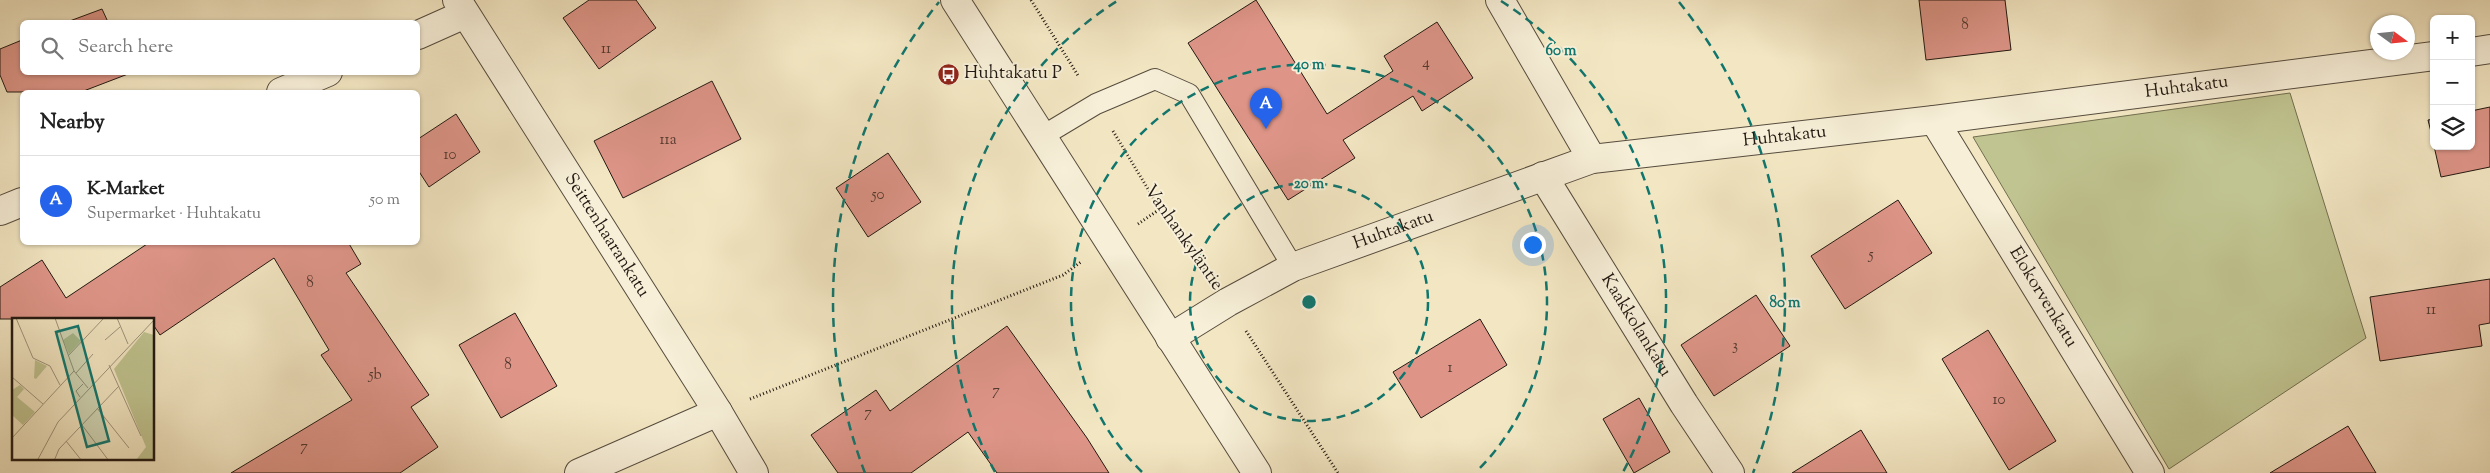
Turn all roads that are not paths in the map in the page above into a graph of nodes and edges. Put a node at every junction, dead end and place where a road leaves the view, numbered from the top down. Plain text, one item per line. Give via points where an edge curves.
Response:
1 (955, 0) edge
2 (1500, 0) edge
3 (461, 7) edge
4 (420, 34) edge
5 (2490, 49) edge
6 (2475, 51) edge
7 (2430, 57) edge
8 (321, 75) edge
9 (286, 90) edge
10 (1934, 120) junction
11 (1041, 137) junction
12 (1592, 159) junction
13 (1543, 176) junction
14 (20, 203) edge
15 (0, 211) edge
16 (1293, 267) junction
17 (1170, 338) junction
18 (718, 412) junction
19 (579, 473) edge
20 (754, 473) edge
21 (1257, 473) edge
22 (1730, 473) edge
23 (2150, 473) edge

1 - 11 street
2 - 12 street
3 - 4 street
3 - 18 street, Seittenhaarankatu
5 - 6 street
7 - 10 street, Huhtakatu
8 - 9 street
10 - 12 street, Huhtakatu
10 - 23 street, Elokorvenkatu
11 - 16 lane via 1096,104 1155,79 1188,94
11 - 17 street
12 - 13 street, Huhtakatu
13 - 16 street, Huhtakatu
13 - 22 street, Kaakkolankatu
14 - 15 street
16 - 17 street, Huhtakatu
17 - 21 street
18 - 19 street
18 - 20 street, Seittenhaarankatu

